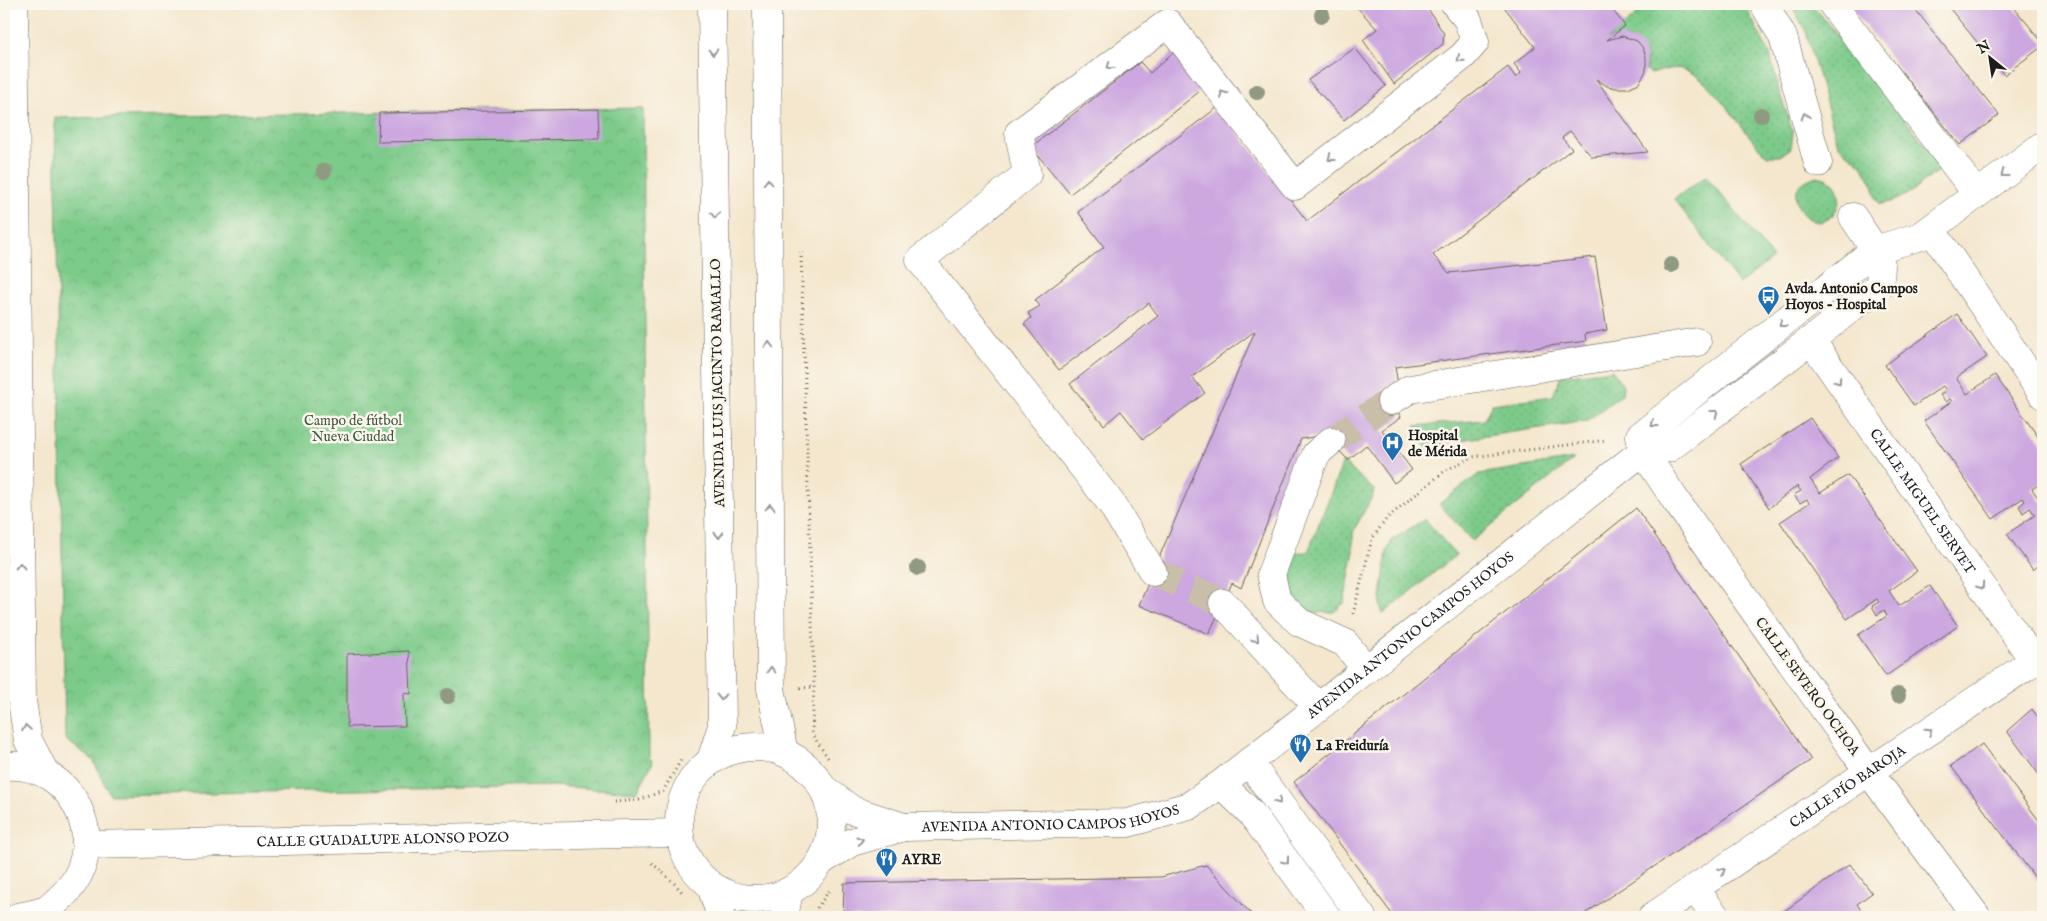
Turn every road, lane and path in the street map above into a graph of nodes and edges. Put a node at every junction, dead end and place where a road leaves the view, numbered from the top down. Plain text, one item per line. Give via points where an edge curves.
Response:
1 (14, 4) edge
2 (712, 4) edge
3 (767, 4) edge
4 (1455, 4) edge
5 (1764, 4) edge
6 (1832, 4) edge
7 (2040, 155) edge
8 (1818, 163) dead end
9 (1978, 194) junction
10 (1853, 217) dead end
11 (1931, 229) junction
12 (1875, 250) junction
13 (801, 251) dead end
14 (1811, 340) junction
15 (1697, 342) dead end
16 (2043, 395) edge
17 (1391, 401) tunnel mouth
18 (1331, 441) tunnel mouth
19 (1642, 443) junction
20 (1153, 572) tunnel mouth
21 (1223, 602) tunnel mouth
22 (1345, 642) junction
23 (2039, 658) edge
24 (1366, 670) junction
25 (1318, 707) junction
26 (784, 752) junction
27 (682, 758) dead end
28 (711, 760) junction
29 (1249, 762) junction
30 (4, 766) edge
31 (1869, 772) junction
32 (45, 773) junction
33 (828, 776) junction
34 (1221, 784) junction
35 (904, 827) junction
36 (679, 833) junction
37 (603, 834) junction
38 (87, 845) junction
39 (649, 861) dead end
40 (820, 862) junction
41 (711, 886) junction
42 (830, 889) dead end
43 (1695, 889) junction
44 (685, 896) dead end
45 (786, 904) edge
46 (45, 913) edge
47 (813, 914) dead end
48 (18, 917) edge
49 (721, 917) edge
50 (1327, 917) edge
51 (1362, 917) edge
52 (1652, 917) edge
53 (1716, 917) edge
54 (1976, 917) edge

32 -> 1 street via 28,740 22,701
2 -> 28 street, AVENIDA LUIS JACINTO RAMALLO via 722,726
26 -> 3 street via 771,689
4 -> 20 street via 1468,20 1475,42 1463,56 1295,186 1168,23 1019,133 1027,174 920,260 1111,503
8 -> 5 street via 1783,37
6 - 9 street
7 -> 9 street, AVENIDA ANTONIO CAMPOS HOYOS
9 - 11 street, AVENIDA ANTONIO CAMPOS HOYOS
10 - 12 street
11 - 12 street, AVENIDA ANTONIO CAMPOS HOYOS via 1922,236
11 - 16 street
12 - 14 street via 1881,265 1880,285
12 -> 19 street, AVENIDA ANTONIO CAMPOS HOYOS
13 - 33 path via 814,687 812,734
19 -> 14 street via 1669,448
14 -> 23 street, CALLE MIGUEL SERVET
15 - 17 street via 1410,389
18 - 22 street via 1316,454 1271,574 1277,601 1288,612 1299,622
19 - 22 path via 1472,457 1446,470 1387,518 1372,539
19 - 24 street, AVENIDA ANTONIO CAMPOS HOYOS
19 - 31 street, CALLE SEVERO OCHOA via 1676,501
21 -> 25 street
22 - 24 street
31 -> 23 street, CALLE PÍO BAROJA
24 - 25 street, AVENIDA ANTONIO CAMPOS HOYOS
25 - 29 street, AVENIDA ANTONIO CAMPOS HOYOS
26 - 28 street via 758,746 745,747
26 - 33 street via 814,774
27 - 37 path via 663,792 639,800 603,803
28 - 36 street via 690,781 680,808
29 - 34 street, AVENIDA ANTONIO CAMPOS HOYOS
29 -> 51 street
30 - 32 street via 16,765
43 -> 31 street, CALLE PÍO BAROJA
31 - 54 street, CALLE SEVERO OCHOA
32 - 38 street via 75,800 84,822
33 - 35 street, AVENIDA ANTONIO CAMPOS HOYOS via 852,810
33 - 40 street via 831,834
34 - 35 street, AVENIDA ANTONIO CAMPOS HOYOS via 1189,806 1128,823
34 -> 50 street via 1251,813
40 -> 35 street, AVENIDA ANTONIO CAMPOS HOYOS via 852,842
36 - 37 street, CALLE GUADALUPE ALONSO POZO
36 - 41 street via 693,869
37 - 38 street, CALLE GUADALUPE ALONSO POZO
38 - 46 street via 83,864 70,889
39 - 44 path
40 - 45 street
41 - 45 street via 730,895
41 - 49 street
42 - 47 path
43 - 52 street, CALLE PÍO BAROJA
43 - 53 street
46 - 48 street

